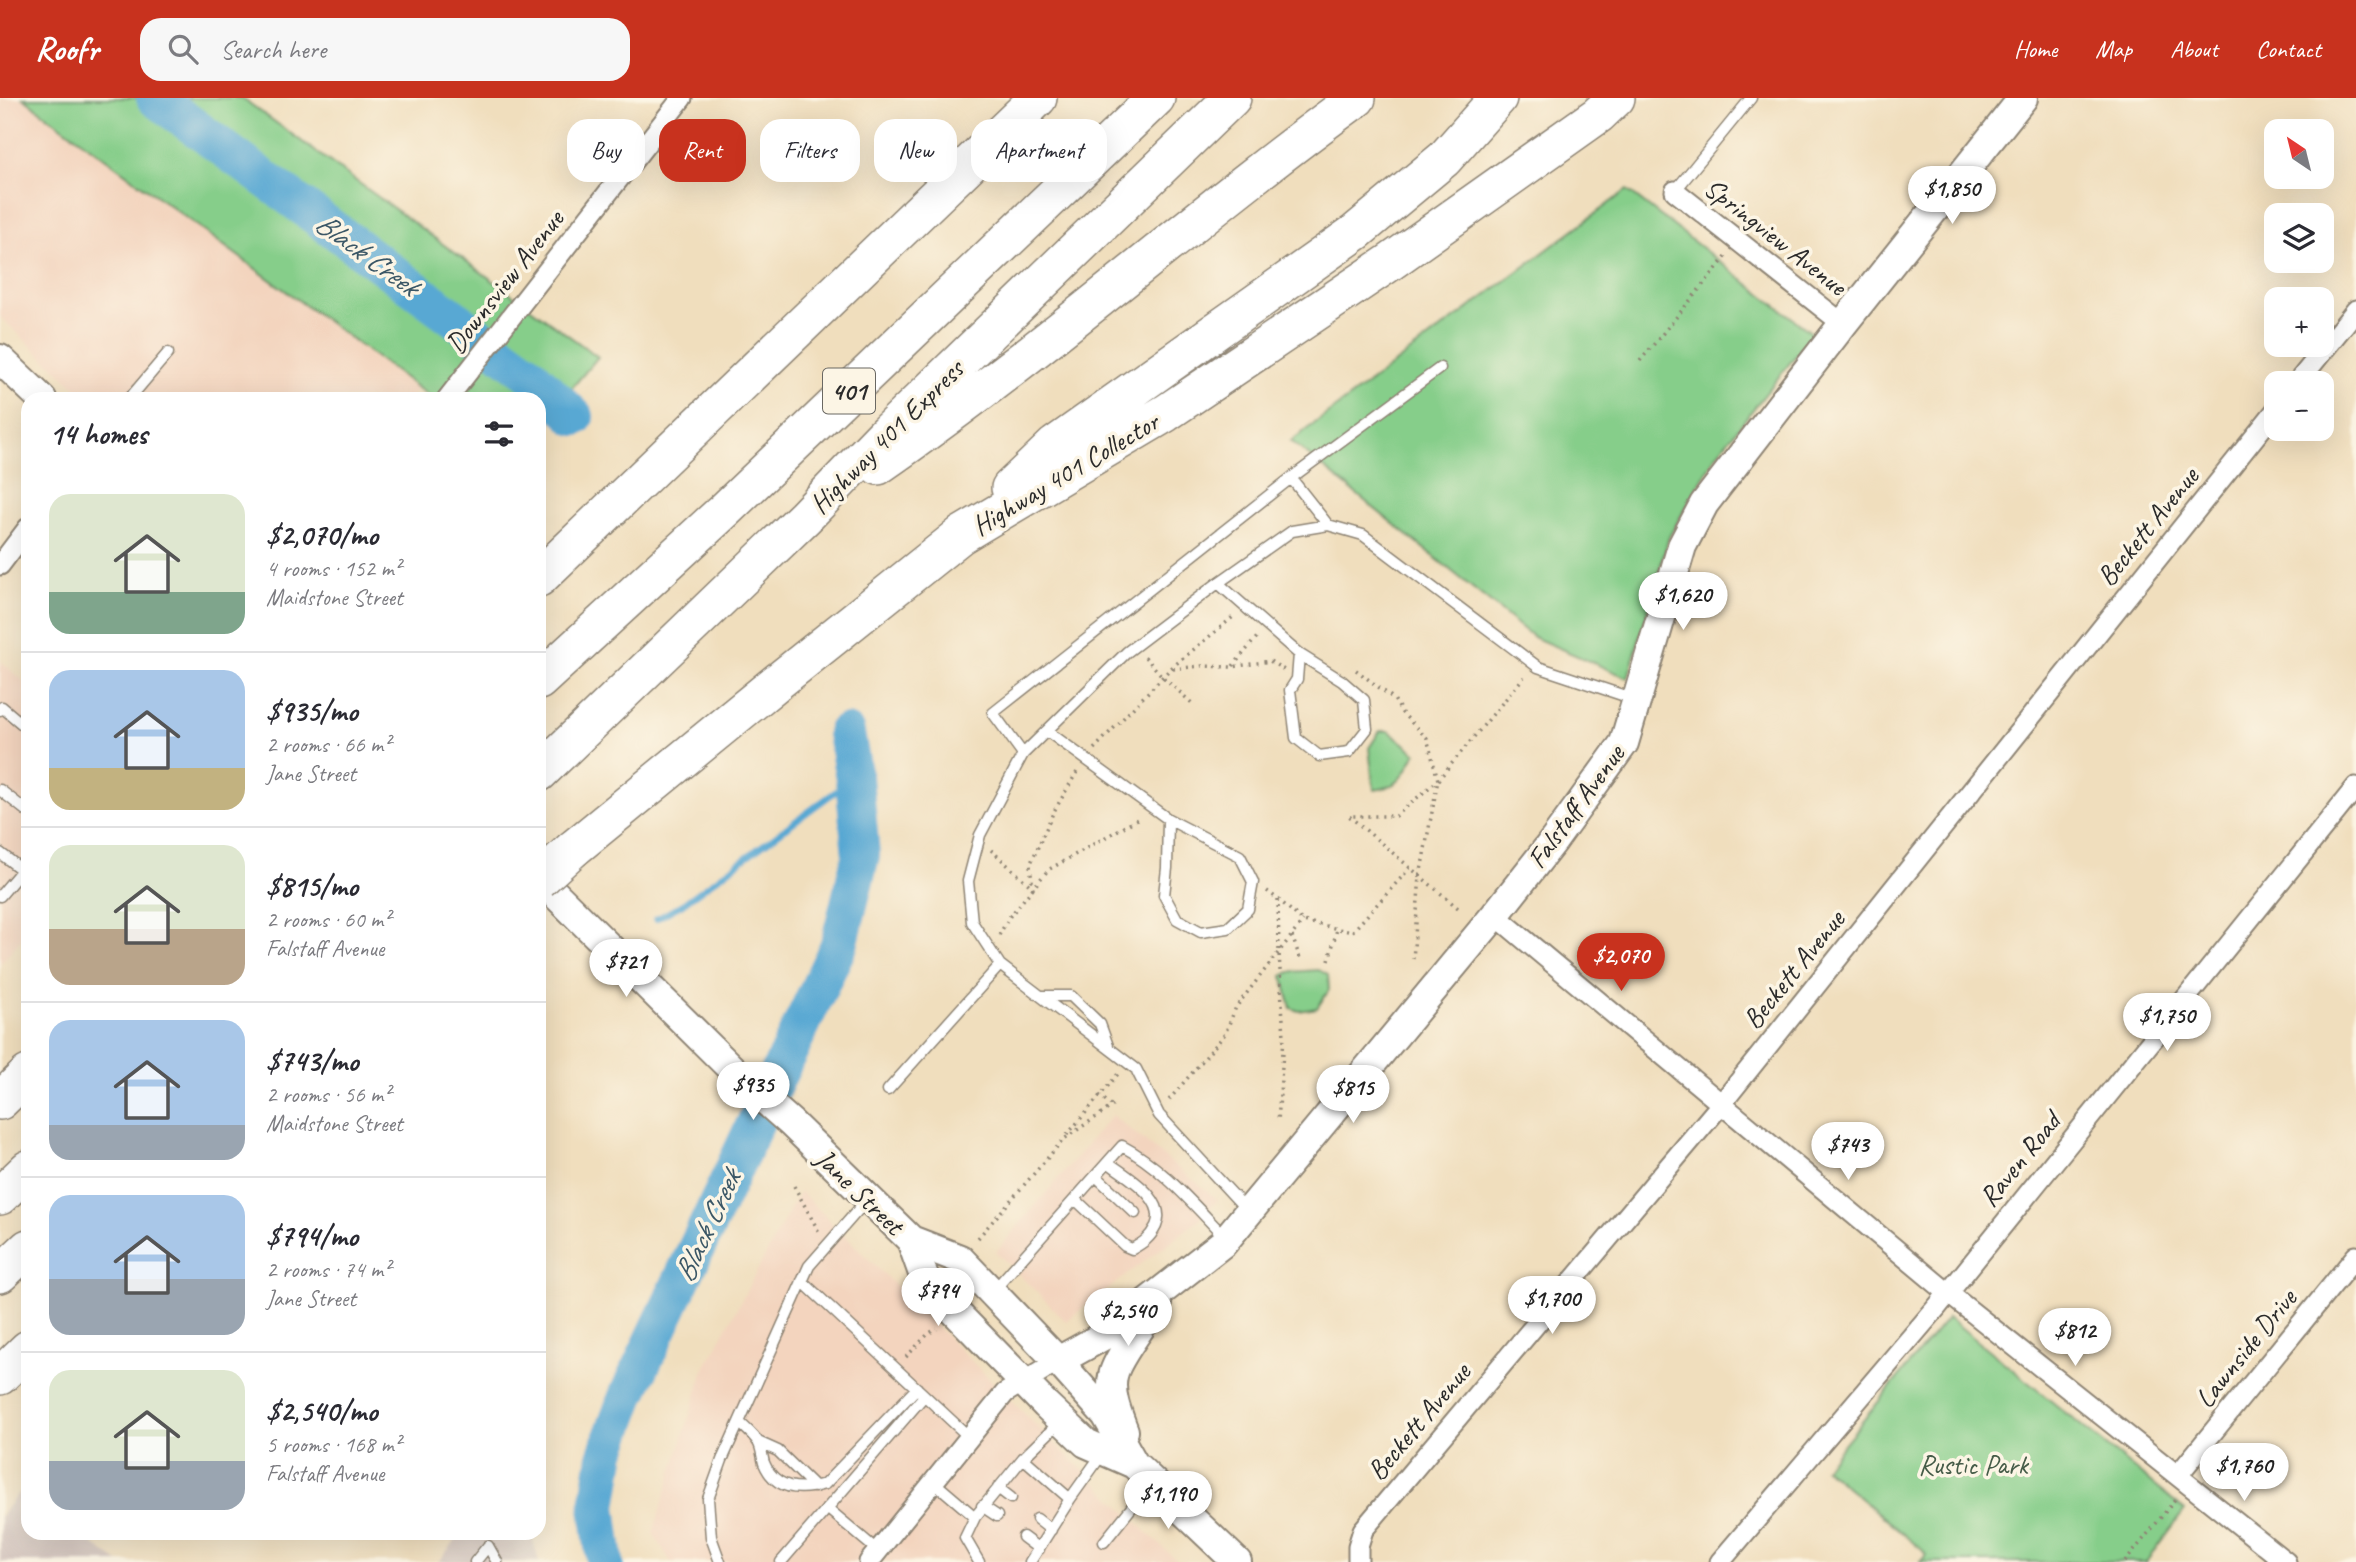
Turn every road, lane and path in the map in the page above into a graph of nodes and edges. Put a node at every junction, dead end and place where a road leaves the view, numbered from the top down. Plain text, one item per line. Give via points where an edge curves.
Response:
1 (682, 98) edge
2 (1038, 98) edge
3 (1156, 98) edge
4 (1232, 98) edge
5 (1357, 98) edge
6 (1498, 98) edge
7 (1616, 98) edge
8 (1751, 98) edge
9 (2023, 98) edge
10 (1675, 191) joint
11 (1738, 242) junction
12 (2356, 310) edge
13 (1843, 324) junction
14 (168, 353) dead end
15 (0, 359) edge
16 (1640, 361) dead end
17 (1440, 368) dead end
18 (2308, 371) edge
19 (35, 392) edge
20 (135, 392) edge
21 (452, 392) edge
22 (2264, 425) edge
23 (1291, 478) junction
24 (805, 517) junction
25 (1328, 525) junction
26 (961, 535) junction
27 (21, 537) edge
28 (0, 565) edge
29 (546, 571) edge
30 (1218, 583) junction
31 (1244, 607) junction
32 (1266, 626) junction
33 (1135, 646) junction
34 (1299, 654) junction
35 (1232, 667) junction
36 (1171, 669) junction
37 (546, 675) edge
38 (1163, 677) junction
39 (1524, 677) dead end
40 (1297, 679) junction
41 (1342, 681) junction
42 (1637, 700) junction
43 (1194, 705) dead end
44 (1, 706) edge
45 (21, 723) edge
46 (1047, 731) junction
47 (1023, 754) junction
48 (1085, 759) junction
49 (546, 766) edge
50 (1438, 780) junction
51 (2356, 788) edge
52 (0, 790) edge
53 (21, 806) edge
54 (1155, 809) junction
55 (1168, 819) junction
56 (979, 839) junction
57 (0, 853) edge
58 (21, 866) edge
59 (1410, 868) junction
60 (21, 873) edge
61 (546, 873) edge
62 (1420, 876) junction
63 (1253, 882) junction
64 (546, 886) edge
65 (1033, 888) junction
66 (0, 896) edge
67 (1278, 898) junction
68 (1458, 908) dead end
69 (1494, 915) junction
70 (1303, 922) junction
71 (1337, 929) junction
72 (1292, 936) junction
73 (990, 950) junction
74 (1279, 953) junction
75 (1413, 959) dead end
76 (1329, 960) dead end
77 (1301, 961) dead end
78 (1000, 965) junction
79 (1040, 996) junction
80 (1109, 1048) junction
81 (1128, 1063) junction
82 (21, 1081) edge
83 (888, 1090) dead end
84 (1099, 1095) junction
85 (0, 1101) edge
86 (1117, 1103) dead end
87 (1722, 1103) junction
88 (1111, 1105) junction
89 (1157, 1111) junction
90 (1278, 1122) dead end
91 (1064, 1139) junction
92 (1109, 1163) junction
93 (21, 1176) edge
94 (1097, 1177) junction
95 (794, 1186) dead end
96 (0, 1196) edge
97 (868, 1198) junction
98 (1076, 1200) junction
99 (1249, 1212) junction
100 (1135, 1213) dead end
101 (978, 1238) dead end
102 (1227, 1239) junction
103 (911, 1240) junction
104 (827, 1245) junction
105 (21, 1254) edge
106 (2356, 1256) edge
107 (0, 1274) edge
108 (802, 1281) junction
109 (1166, 1289) junction
110 (992, 1292) junction
111 (1948, 1293) junction
112 (941, 1326) dead end
113 (21, 1356) edge
114 (1058, 1361) junction
115 (895, 1368) junction
116 (0, 1376) edge
117 (1023, 1382) junction
118 (920, 1392) junction
119 (1062, 1420) junction
120 (739, 1422) junction
121 (969, 1437) junction
122 (758, 1442) junction
123 (1104, 1451) junction
124 (1023, 1458) junction
125 (1143, 1473) junction
126 (2178, 1475) junction
127 (934, 1482) junction
128 (815, 1487) junction
129 (998, 1488) junction
130 (1012, 1498) dead end
131 (1070, 1499) junction
132 (2175, 1500) dead end
133 (982, 1506) junction
134 (827, 1508) junction
135 (997, 1516) dead end
136 (975, 1517) junction
137 (1037, 1520) dead end
138 (1051, 1530) junction
139 (1023, 1537) dead end
140 (1104, 1542) dead end
141 (1039, 1549) junction
142 (873, 1557) edge
143 (475, 1562) edge
144 (497, 1562) edge
145 (720, 1562) edge
146 (781, 1562) edge
147 (979, 1562) edge
148 (1030, 1562) edge
149 (1237, 1562) edge
150 (1358, 1562) edge
151 (1720, 1562) edge
152 (2125, 1562) edge
153 (2286, 1562) edge

1 - 21 street, Downsview Avenue
2 - 29 highway
3 - 37 highway, Highway 401 Express / 401
4 - 24 highway, Highway 401 Express / 401
5 - 24 highway via 903,449
6 - 26 highway via 1444,159 1356,232 1055,444
7 - 26 highway, Highway 401 Collector via 1389,263 1166,413
8 - 10 lane
9 - 13 street, Falstaff Avenue
10 - 11 street, Springview Avenue
11 - 13 street, Springview Avenue
11 - 16 path
12 - 18 street
13 - 42 street, Falstaff Avenue via 1704,504 1682,546
14 - 20 lane
15 - 19 street
17 - 23 lane
22 - 87 street, Beckett Avenue
23 - 25 lane
23 - 47 lane via 993,713
24 - 49 highway, Highway 401 Express / 401
25 - 30 lane via 1292,531
25 - 42 lane via 1363,535 1538,667
26 - 61 highway, Highway 401 Collector, bridge
27 - 28 street
30 - 31 lane
30 - 33 lane
31 - 32 lane
31 - 36 path
32 - 34 lane
32 - 35 path
33 - 38 path
33 - 46 lane
34 - 40 lane
34 - 41 lane
35 - 36 path
35 - 40 path via 1269,661
36 - 38 path
38 - 43 path
38 - 48 path
39 - 50 path
40 - 41 lane via 1290,690 1296,738 1320,756 1349,752 1367,729 1364,700
41 - 50 path via 1349,665 1394,699 1427,738
42 - 69 street, Falstaff Avenue via 1623,743
44 - 45 lane
46 - 47 lane
46 - 48 lane
47 - 56 lane
48 - 54 lane
48 - 65 path via 1053,813 1030,865
50 - 59 path via 1396,816 1349,816
50 - 62 path
51 - 111 street, Raven Road
52 - 53 lane
54 - 55 lane
54 - 65 path via 1048,870
55 - 63 lane via 1241,856
55 - 63 lane via 1164,895 1177,919 1201,932 1228,928 1248,909
56 - 65 path
56 - 73 lane via 968,881 972,922
57 - 58 lane
59 - 62 path
59 - 71 path via 1352,932
60 - 66 lane
62 - 68 path
62 - 75 path
63 - 67 path
64 - 97 street, Jane Street
65 - 73 path
67 - 70 path
67 - 74 path
69 - 87 street
69 - 99 street, Falstaff Avenue
70 - 71 path
70 - 72 path
71 - 76 path
72 - 74 path
72 - 77 path
73 - 78 lane
74 - 89 path via 1236,1007 1225,1034
74 - 90 path via 1284,1037
78 - 79 lane
78 - 83 lane
79 - 80 lane
79 - 80 lane via 1071,996 1100,1024
80 - 81 lane
81 - 84 path
81 - 89 lane via 1136,1069
82 - 85 highway
84 - 88 path
84 - 91 path
86 - 88 path
87 - 111 street
87 - 150 street, Beckett Avenue via 1363,1530
88 - 91 path
89 - 99 lane
91 - 101 path
92 - 94 lane
92 - 98 lane via 1157,1207 1159,1217 1150,1237 1132,1249 1125,1246
92 - 102 lane via 1122,1146 1137,1154
93 - 96 highway
94 - 98 lane
94 - 100 lane
95 - 104 path
97 - 103 street, Jane Street
97 - 104 lane
98 - 110 lane
99 - 102 street, Falstaff Avenue
102 - 109 street, Falstaff Avenue
103 - 110 street, Jane Street via 960,1259
103 - 117 street, Jane Street via 926,1282
104 - 108 lane
105 - 107 highway
106 - 126 street, Lawnside Drive
108 - 115 lane
108 - 120 lane
109 - 114 street, Falstaff Avenue via 1105,1335
109 - 125 street via 1112,1377 1115,1405
110 - 114 street, Jane Street
111 - 126 street
111 - 151 street, Raven Road
112 - 115 path
113 - 116 highway
114 - 117 street
114 - 125 street, Jane Street via 1106,1415
115 - 118 lane
117 - 119 street, Jane Street
117 - 121 street via 1004,1393
118 - 121 lane
118 - 128 lane via 825,1484
118 - 134 lane
119 - 123 street, Jane Street via 1086,1443
119 - 124 lane
120 - 122 lane
120 - 145 lane via 708,1499 711,1537
121 - 127 street
122 - 128 lane via 778,1451
122 - 128 lane via 776,1482 795,1489
123 - 125 street, Jane Street
123 - 131 lane
124 - 129 lane
124 - 131 lane
125 - 140 lane
125 - 149 street, Jane Street
126 - 153 street
127 - 136 lane
127 - 142 street
129 - 130 lane
129 - 133 lane
131 - 138 lane
132 - 152 path
133 - 135 lane
133 - 136 lane
134 - 142 lane
134 - 146 lane
136 - 147 lane via 965,1538
137 - 138 lane
138 - 141 lane
139 - 141 lane
141 - 148 lane
143 - 144 lane via 488,1546

